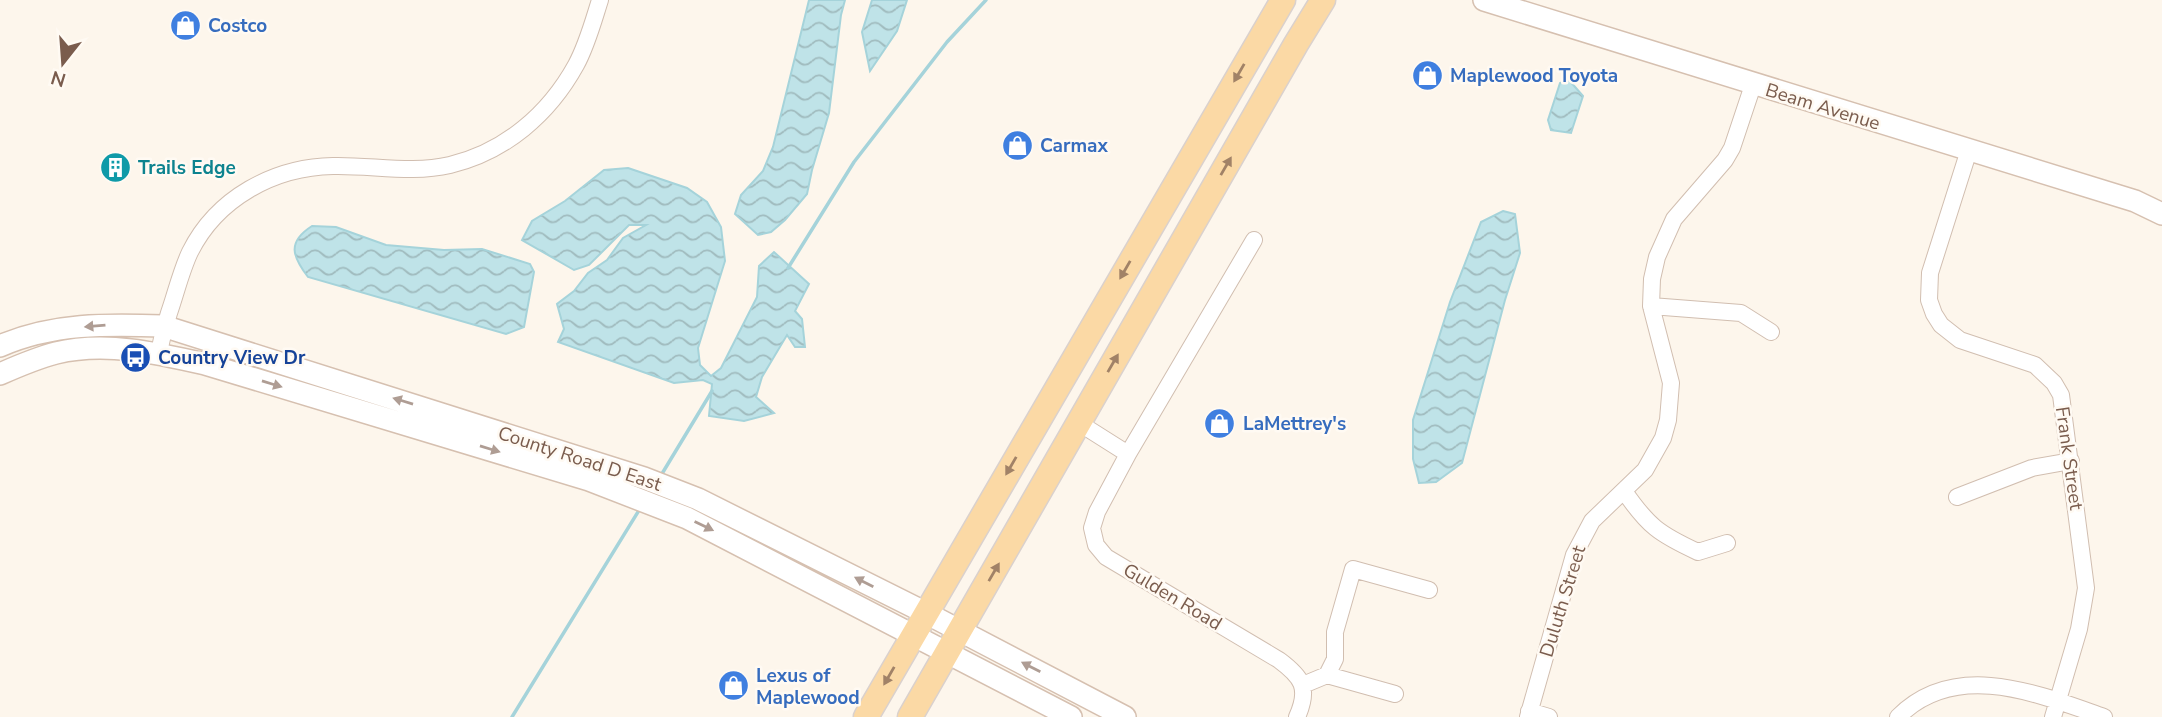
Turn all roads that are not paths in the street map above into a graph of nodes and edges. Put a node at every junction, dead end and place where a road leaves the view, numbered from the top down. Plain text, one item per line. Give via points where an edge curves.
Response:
1 (600, 0) edge
2 (1283, 0) edge
3 (1323, 0) edge
4 (1484, 0) edge
5 (1753, 85) junction
6 (1969, 150) junction
7 (2162, 214) edge
8 (1254, 240) dead end
9 (1651, 306) junction
10 (163, 326) junction
11 (1771, 332) dead end
12 (0, 346) edge
13 (159, 354) junction
14 (0, 374) edge
15 (1079, 423) junction
16 (1128, 454) junction
17 (2071, 461) junction
18 (1624, 491) junction
19 (1956, 497) dead end
20 (1727, 542) dead end
21 (1429, 590) dead end
22 (926, 613) junction
23 (960, 631) junction
24 (913, 635) junction
25 (947, 653) junction
26 (1327, 675) junction
27 (1303, 685) junction
28 (1395, 695) dead end
29 (2055, 710) edge
30 (1529, 714) edge
31 (866, 717) edge
32 (910, 717) edge
33 (1071, 717) edge
34 (1125, 717) edge
35 (1297, 717) edge
36 (1549, 717) edge
37 (1898, 717) edge
38 (2104, 717) edge

1 - 10 street via 577,64 559,91 518,134 488,151 450,164 410,169 299,169 265,180 231,200 207,224 190,252
2 -> 22 main road
15 -> 3 main road
4 - 5 street, Beam Avenue
5 - 6 street, Beam Avenue
5 - 9 street, Duluth Street via 1732,148 1665,235 1652,279
6 - 7 street, Beam Avenue via 2135,201
6 - 17 street, Frank Street via 1930,273 1929,300 1941,325 1960,340 2024,360 2046,373 2061,395
8 - 16 street, Gulden Road
9 - 11 street via 1741,313
9 - 18 street, Duluth Street via 1671,383 1668,420 1656,454
10 -> 12 street, County Road D East via 55,329
10 - 13 street
22 -> 10 street, County Road D East via 698,499 644,478
13 - 14 street, County Road D East via 104,348 58,353
13 -> 24 street, County Road D East via 611,488 711,529
15 - 16 street
23 -> 15 main road
16 - 27 street, Gulden Road via 1097,512 1092,528 1096,545 1106,557 1279,660 1297,673
17 - 19 street via 2032,468
17 - 29 street, Frank Street via 2086,588 2080,629
18 - 20 street via 1647,522 1671,540 1698,552
18 - 30 street, Duluth Street via 1604,507 1582,536
21 - 26 street via 1353,569 1335,632 1335,659
22 - 23 street, County Road D East
22 - 24 main road
23 - 25 main road
34 -> 23 street, County Road D East
24 - 25 street, County Road D East
24 -> 31 main road
25 - 32 main road
25 - 33 street, County Road D East
26 - 27 street
26 - 28 street
27 - 35 street
29 - 37 street via 1993,685 1970,684 1933,693
29 - 38 street
30 - 36 street

